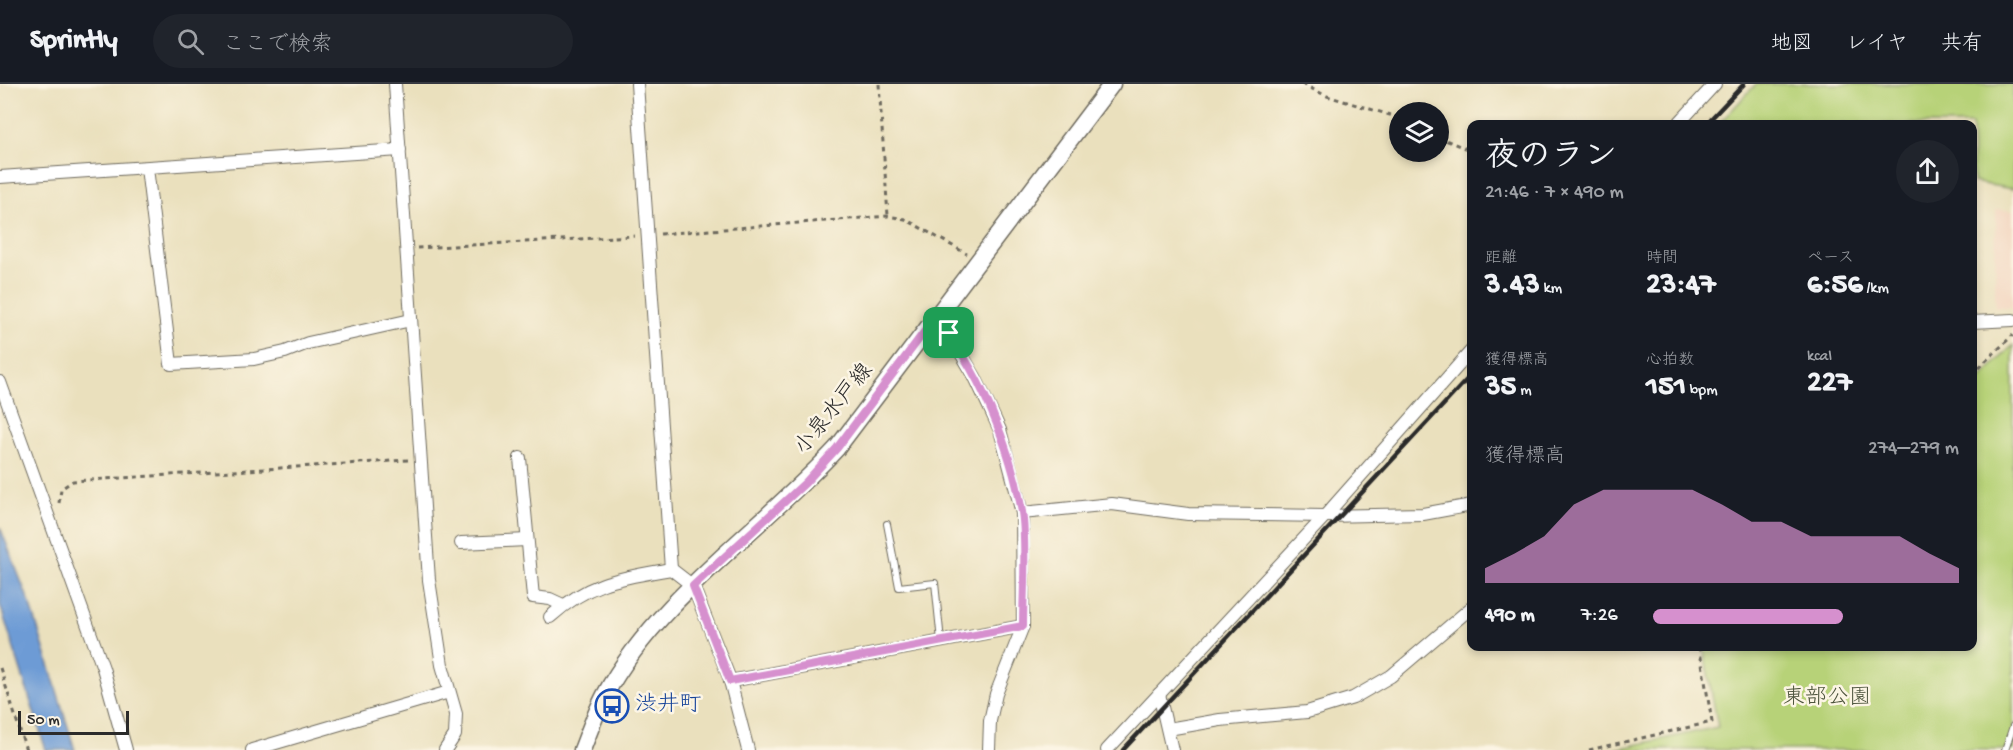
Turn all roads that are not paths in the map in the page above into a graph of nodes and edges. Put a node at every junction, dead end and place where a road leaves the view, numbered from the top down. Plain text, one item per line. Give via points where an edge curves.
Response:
1 (395, 84) edge
2 (637, 84) edge
3 (1112, 84) edge
4 (1716, 84) edge
5 (1682, 120) edge
6 (400, 150) junction
7 (147, 168) junction
8 (0, 177) edge
9 (934, 319) junction
10 (411, 320) junction
11 (2013, 320) edge
12 (1977, 322) edge
13 (1467, 356) edge
14 (0, 382) edge
15 (520, 458) dead end
16 (1467, 506) edge
17 (1022, 513) junction
18 (1325, 516) junction
19 (887, 524) dead end
20 (526, 540) junction
21 (461, 543) dead end
22 (671, 569) junction
23 (693, 586) junction
24 (563, 605) junction
25 (1467, 614) edge
26 (550, 618) dead end
27 (1023, 626) junction
28 (940, 641) junction
29 (730, 681) junction
30 (449, 692) junction
31 (1159, 694) junction
32 (2013, 726) edge
33 (1168, 729) junction
34 (126, 750) edge
35 (252, 750) edge
36 (445, 750) edge
37 (582, 750) edge
38 (748, 750) edge
39 (988, 750) edge
40 (1107, 750) edge
41 (1172, 750) edge
42 (2005, 750) edge

1 - 6 street
2 - 22 street
3 - 9 main road, 小泉水戸線
4 - 5 street
6 - 7 street
6 - 10 street
7 - 8 street
7 - 10 street via 171,364 254,359
9 - 17 street via 949,333 980,388 999,430
9 - 23 main road, 小泉水戸線 via 837,448 805,483
10 - 30 street via 429,580
11 - 12 street
13 - 18 street
14 - 34 street via 103,668
15 - 20 street
16 - 18 street via 1423,514
17 - 18 street via 1112,504 1188,514
17 - 27 street
18 - 31 street
19 - 28 lane via 899,586 935,584
20 - 21 street
20 - 24 street via 533,597 550,598
22 - 23 street
22 - 24 street via 595,585
23 - 29 street
23 - 37 main road, 小泉水戸線 via 662,616 617,676
24 - 26 street
25 - 33 street via 1391,676 1353,698 1307,712
27 - 28 street
27 - 39 street via 996,694
28 - 29 street
29 - 38 street
30 - 35 street
30 - 36 street via 456,714 455,735
31 - 33 street
31 - 40 street
32 - 42 lane
33 - 41 street

